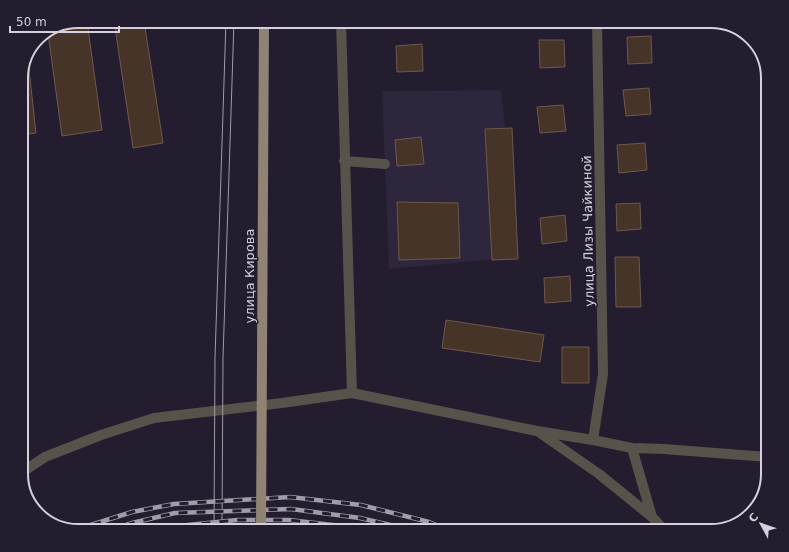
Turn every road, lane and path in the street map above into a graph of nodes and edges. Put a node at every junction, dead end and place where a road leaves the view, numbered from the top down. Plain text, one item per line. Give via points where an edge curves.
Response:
1 (264, 28) edge
2 (341, 28) edge
3 (597, 28) edge
4 (344, 162) junction
5 (385, 164) dead end
6 (352, 393) junction
7 (538, 431) junction
8 (593, 440) junction
9 (632, 448) junction
10 (761, 456) edge
11 (28, 469) edge
12 (652, 517) junction
13 (261, 524) edge
14 (658, 524) edge

1 - 13 main road, улица Кирова, bridge
2 - 4 street
3 - 8 street, улица Лизы Чайкиной via 603,374
4 - 5 street
4 - 6 street
6 - 7 street
6 - 11 street via 154,418 45,457
7 - 8 street
7 - 12 street via 599,474
8 - 9 street
9 - 10 street
9 - 12 street
12 - 14 street

